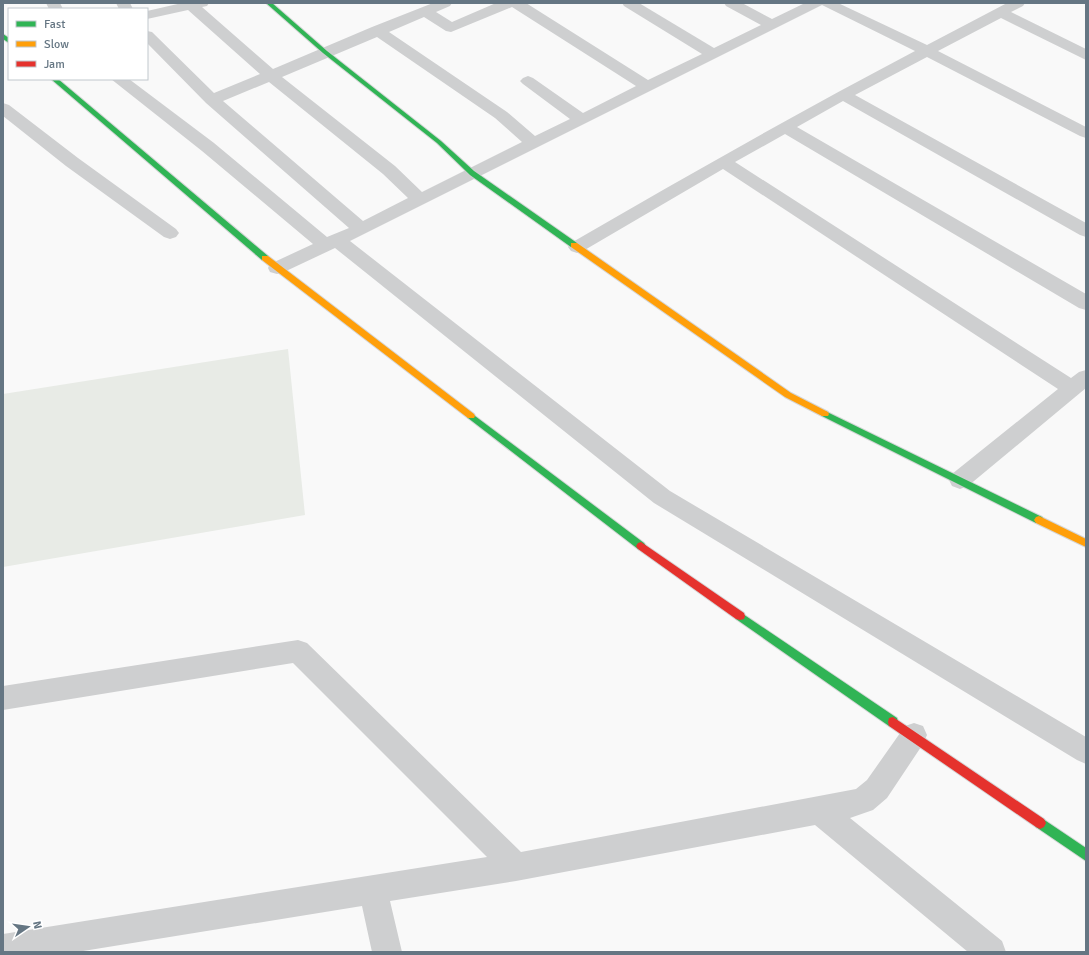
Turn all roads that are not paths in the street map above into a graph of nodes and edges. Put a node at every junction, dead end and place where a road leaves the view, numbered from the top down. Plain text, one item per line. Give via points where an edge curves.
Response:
1 (269, 3) edge
2 (445, 3) edge
3 (508, 3) edge
4 (516, 3) edge
5 (629, 3) edge
6 (731, 3) edge
7 (816, 3) edge
8 (826, 3) edge
9 (1018, 3) edge
10 (197, 4) edge
11 (487, 6) edge
12 (425, 11) junction
13 (1000, 12) junction
14 (148, 15) edge
15 (772, 25) junction
16 (377, 30) junction
17 (148, 36) edge
18 (1086, 36) edge
19 (1068, 47) junction
20 (927, 51) junction
21 (325, 52) junction
22 (713, 54) junction
23 (1086, 55) edge
24 (270, 75) junction
25 (55, 80) edge
26 (120, 80) edge
27 (528, 81) dead end
28 (647, 86) junction
29 (843, 95) junction
30 (212, 100) junction
31 (3, 108) edge
32 (581, 119) junction
33 (786, 128) junction
34 (1086, 133) edge
35 (533, 143) junction
36 (723, 162) junction
37 (472, 173) junction
38 (419, 199) junction
39 (361, 229) junction
40 (1086, 230) edge
41 (170, 233) dead end
42 (330, 243) junction
43 (577, 247) junction
44 (277, 268) junction
45 (1086, 303) edge
46 (1079, 383) edge
47 (960, 480) junction
48 (1086, 543) edge
49 (3, 698) edge
50 (914, 736) junction
51 (1086, 751) edge
52 (819, 810) junction
53 (1086, 855) edge
54 (516, 867) junction
55 (373, 889) junction
56 (3, 949) edge
57 (387, 952) edge
58 (991, 952) edge

1 - 21 main road
2 - 12 street
3 - 11 street
4 - 28 street
5 - 22 street
6 - 15 street
7 - 15 street
8 - 20 street
9 - 13 street
10 - 14 street
10 - 24 street
11 - 12 street via 451,28
12 - 16 street
13 - 19 street
13 - 20 street
15 - 22 street
16 - 21 street
16 - 35 street via 501,115
17 - 30 street
18 - 19 street
19 - 23 street
20 - 29 street
20 - 34 street
21 - 24 street
21 - 37 main road via 439,142
22 - 28 street
24 - 30 street
24 - 38 street via 389,170
25 - 44 main road
26 - 42 street
27 - 32 street
28 - 32 street
29 - 33 street
29 - 40 street
30 - 39 street
31 - 41 street
32 - 35 street
33 - 36 street
33 - 45 street
35 - 37 street
36 - 43 street
36 - 46 street
37 - 38 street
37 - 43 main road
38 - 39 street
39 - 42 street
42 - 44 street
42 - 51 street via 662,497
43 - 47 main road via 788,395
44 - 50 main road via 661,561
46 - 47 street
47 - 48 main road
49 - 54 street via 298,651
50 - 52 street via 877,789 863,800
50 - 53 main road
52 - 54 street
52 - 58 street
54 - 55 street
55 - 56 street
55 - 57 street

